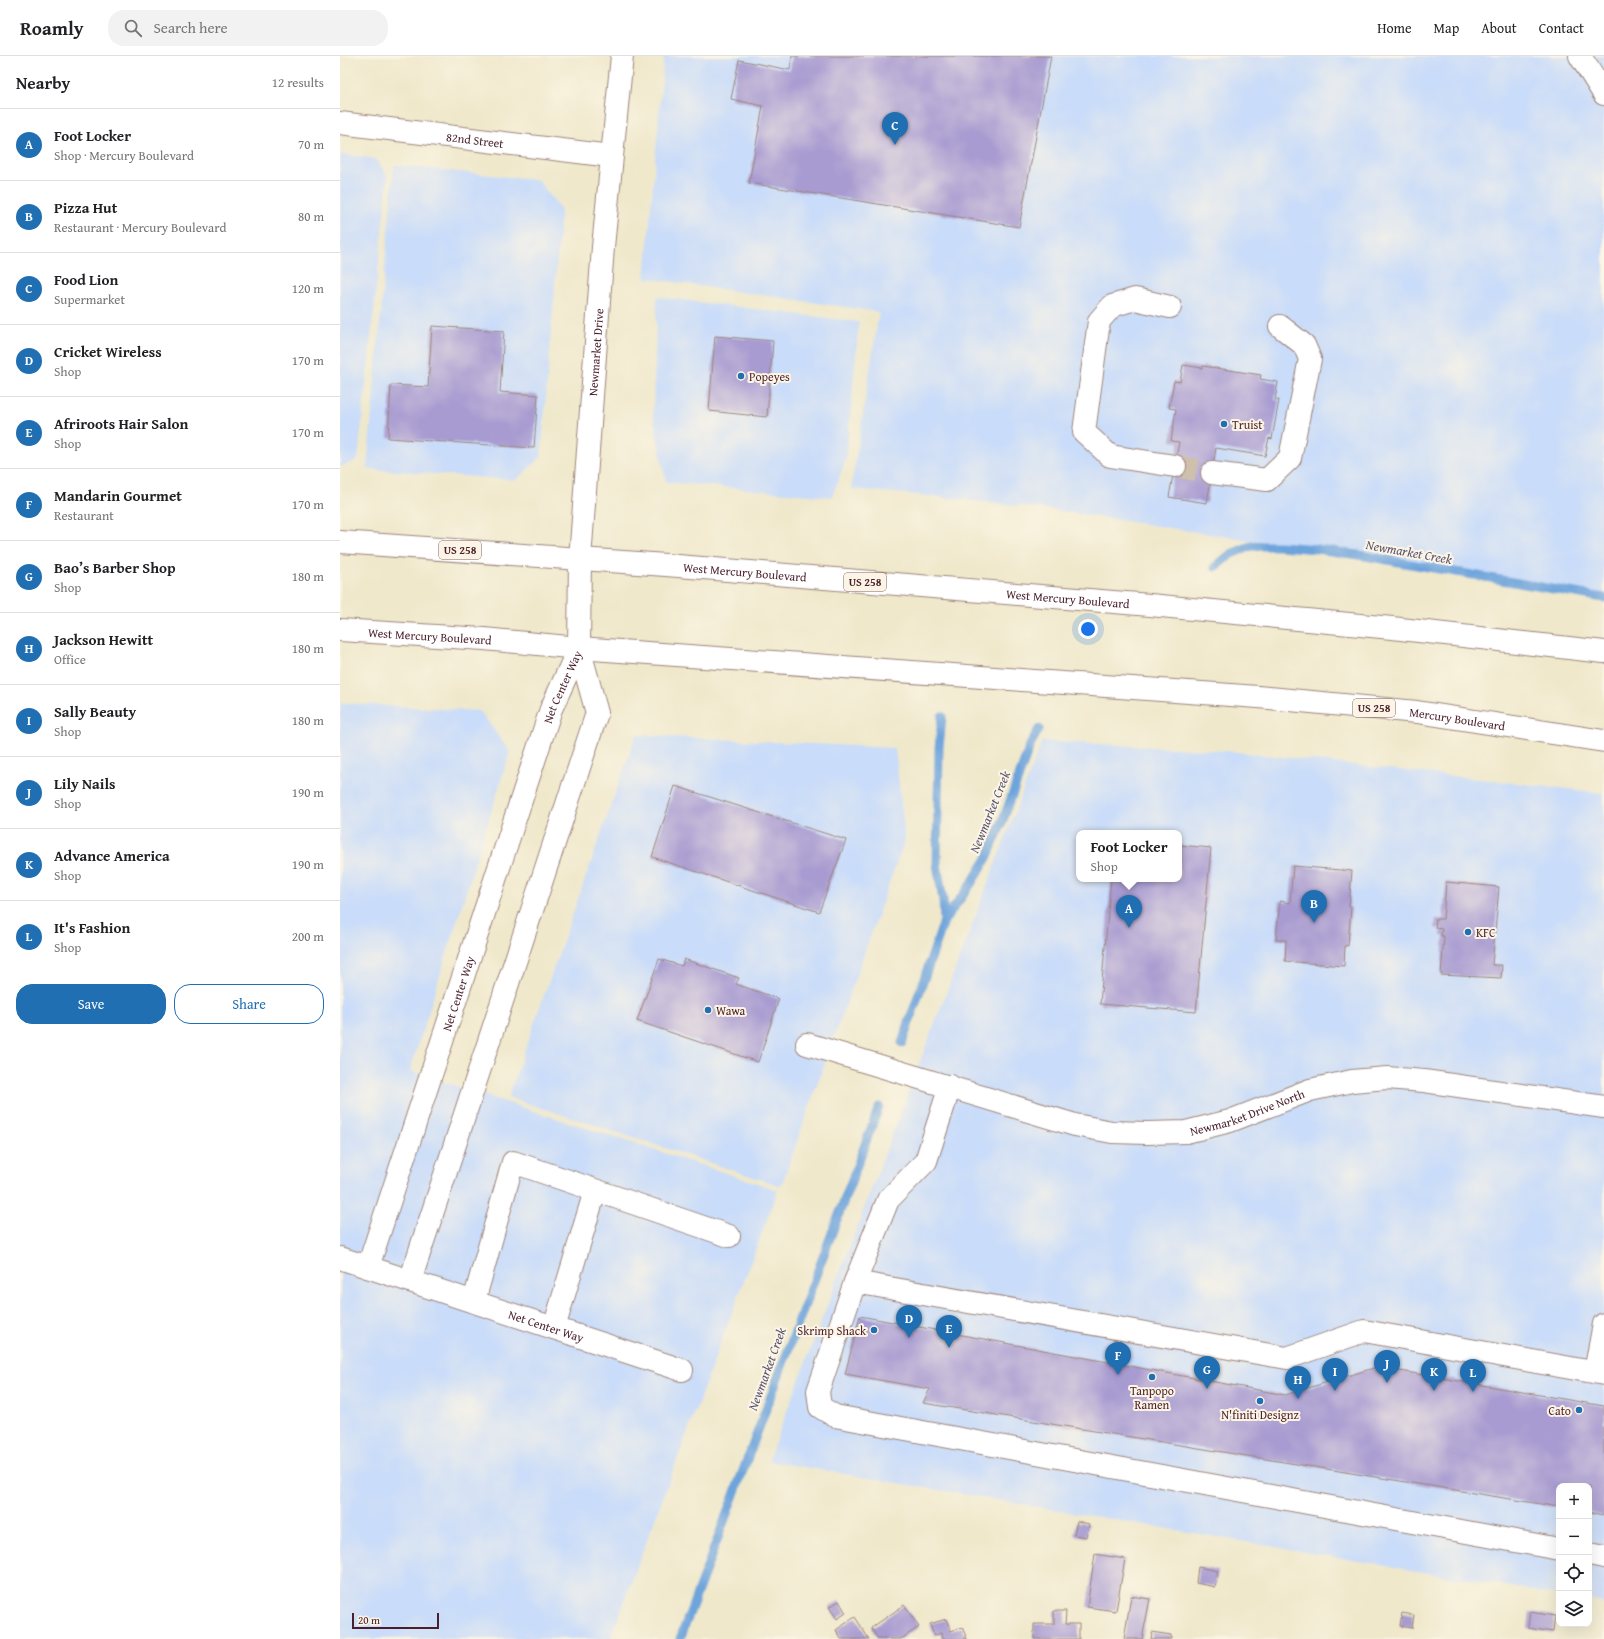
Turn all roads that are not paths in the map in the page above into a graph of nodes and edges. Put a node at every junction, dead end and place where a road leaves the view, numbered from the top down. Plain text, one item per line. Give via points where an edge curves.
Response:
1 (622, 56) edge
2 (1580, 56) edge
3 (1604, 94) edge
4 (340, 123) edge
5 (611, 156) junction
6 (1170, 307) dead end
7 (1280, 326) dead end
8 (1175, 466) tunnel mouth
9 (1212, 473) tunnel mouth
10 (340, 542) edge
11 (580, 559) junction
12 (340, 630) edge
13 (579, 648) junction
14 (1604, 652) edge
15 (1143, 688) joint
16 (1604, 741) edge
17 (807, 1044) dead end
18 (950, 1086) junction
19 (1604, 1107) edge
20 (596, 1190) junction
21 (729, 1236) dead end
22 (340, 1258) edge
23 (368, 1266) junction
24 (410, 1281) junction
25 (855, 1282) junction
26 (474, 1301) junction
27 (1604, 1324) edge
28 (554, 1328) junction
29 (682, 1370) dead end
30 (1600, 1373) edge
31 (1556, 1548) edge
32 (1592, 1555) edge
33 (1604, 1557) edge

1 - 5 main road, Newmarket Drive
2 - 3 main road
4 - 5 main road, 82nd Street
5 - 11 main road, Newmarket Drive
6 - 8 main road via 1135,299 1112,306 1099,321 1084,432 1110,456
7 - 9 main road via 1304,345 1310,359 1290,458 1267,480
10 - 11 main road, West Mercury Boulevard / US 258
11 - 13 main road, Newmarket Drive
11 - 14 main road, West Mercury Boulevard / US 258 via 1150,605 1392,628
12 - 13 main road, West Mercury Boulevard / US 258
13 - 15 main road, West Mercury Boulevard / US 258
13 - 23 main road, Net Center Way via 551,710
13 - 24 main road, Net Center Way via 597,713
15 - 16 main road, Mercury Boulevard / US 258 via 1417,712
17 - 18 main road, Newmarket Drive North
18 - 19 main road, Newmarket Drive North via 1075,1125 1112,1132 1186,1132 1230,1121 1310,1090 1352,1081 1387,1078
18 - 25 main road via 926,1161 888,1200
20 - 21 main road
20 - 26 main road via 513,1162
20 - 28 main road
22 - 23 main road, Net Center Way
23 - 24 main road, Net Center Way
24 - 26 main road, Net Center Way
25 - 30 main road via 1287,1358 1364,1330
25 - 31 main road via 818,1390 820,1407 835,1416
26 - 28 main road, Net Center Way
27 - 30 main road
28 - 29 main road, Net Center Way
32 - 33 main road

